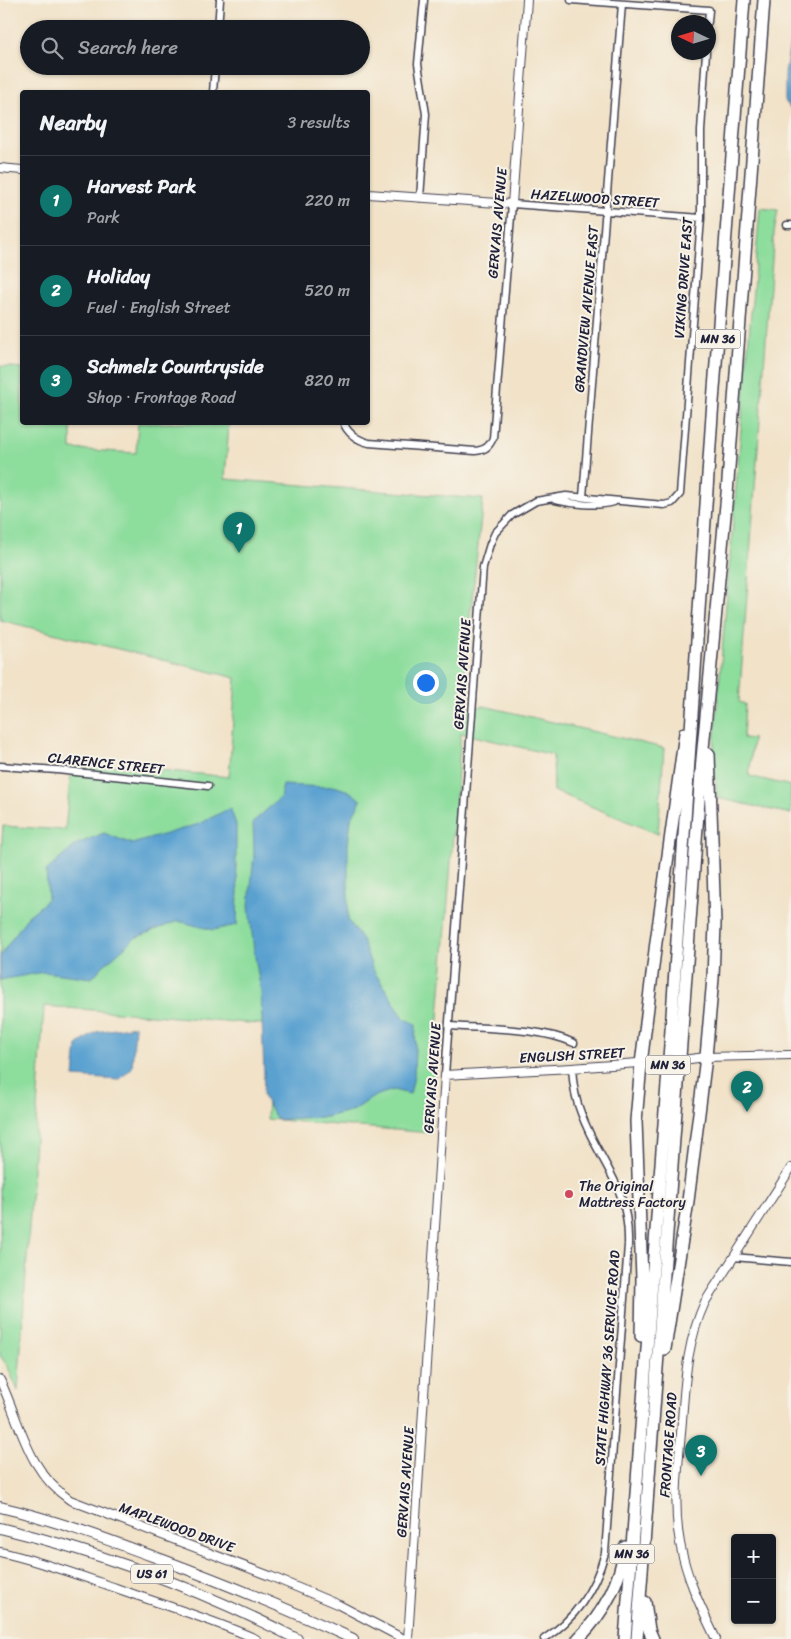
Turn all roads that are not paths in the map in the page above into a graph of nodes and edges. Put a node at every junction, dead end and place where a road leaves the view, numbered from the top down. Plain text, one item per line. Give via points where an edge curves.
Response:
1 (220, 0) edge
2 (424, 0) edge
3 (527, 0) edge
4 (571, 0) edge
5 (744, 0) edge
6 (764, 0) edge
7 (622, 4) junction
8 (709, 15) edge
9 (219, 20) edge
10 (705, 60) edge
11 (214, 75) edge
12 (213, 90) edge
13 (0, 168) edge
14 (20, 170) edge
15 (370, 194) edge
16 (420, 198) junction
17 (512, 204) junction
18 (606, 211) junction
19 (701, 218) junction
20 (345, 425) edge
21 (583, 497) junction
22 (552, 499) junction
23 (615, 502) junction
24 (714, 637) junction
25 (695, 677) junction
26 (0, 766) edge
27 (208, 786) dead end
28 (448, 1026) junction
29 (574, 1042) dead end
30 (791, 1055) edge
31 (700, 1058) junction
32 (640, 1064) junction
33 (572, 1068) junction
34 (445, 1075) junction
35 (791, 1168) edge
36 (734, 1257) junction
37 (791, 1262) edge
38 (0, 1380) edge
39 (655, 1398) junction
40 (639, 1453) junction
41 (638, 1469) junction
42 (0, 1507) edge
43 (0, 1528) edge
44 (643, 1547) junction
45 (0, 1552) edge
46 (256, 1639) edge
47 (297, 1639) edge
48 (353, 1639) edge
49 (406, 1639) edge
50 (544, 1639) edge
51 (578, 1639) edge
52 (625, 1639) edge
53 (637, 1639) edge
54 (652, 1639) edge
55 (716, 1639) edge

1 - 9 street
2 - 16 street via 418,64 426,114
3 - 17 street, GERVAIS AVENUE
4 - 7 street
5 - 25 highway, MN 36
6 - 24 highway, MN 36 via 728,494
7 - 8 street via 709,10
7 - 18 street, GRANDVIEW AVENUE EAST
10 - 19 street, VIKING DRIVE EAST
11 - 12 street
13 - 14 street
15 - 16 street, HAZELWOOD STREET
16 - 17 street, HAZELWOOD STREET
17 - 18 street, HAZELWOOD STREET
17 - 20 street, GERVAIS AVENUE via 493,438 487,447 475,450 369,443 355,438
18 - 19 street, HAZELWOOD STREET
18 - 21 street, GRANDVIEW AVENUE EAST
19 - 23 street, VIKING DRIVE EAST via 680,494 672,503 664,505
21 - 22 street
21 - 23 street
22 - 23 street
22 - 28 street, GERVAIS AVENUE via 536,502 512,515 495,533 483,566
24 - 31 highway via 709,751 715,933 713,978
24 - 39 highway, MN 36 via 702,759
25 - 32 highway
25 - 40 highway, MN 36
26 - 27 street, CLARENCE STREET
28 - 29 street via 525,1032
28 - 34 street, GERVAIS AVENUE
30 - 31 street, ENGLISH STREET
31 - 32 street, ENGLISH STREET, bridge
31 - 39 highway via 688,1201
32 - 33 street, ENGLISH STREET
32 - 40 highway via 636,1129 642,1278
33 - 34 street, ENGLISH STREET
33 - 50 street, STATE HIGHWAY 36 SERVICE ROAD via 581,1114 624,1200 629,1229 605,1553 586,1599 564,1624
34 - 49 street, GERVAIS AVENUE
35 - 36 street, FRONTAGE ROAD
36 - 37 street
36 - 55 street, FRONTAGE ROAD via 705,1302 692,1334 676,1483 677,1524 683,1559
38 - 49 street, MAPLEWOOD DRIVE via 37,1467 50,1485 70,1500 340,1605
39 - 44 highway, MN 36
40 - 41 highway, MN 36
41 - 51 highway via 621,1571 599,1616
41 - 52 highway, MN 36
42 - 48 main road, US 61 via 38,1516 131,1548 236,1588
43 - 47 main road, US 61 via 87,1552 162,1578
44 - 53 highway, MN 36
44 - 54 highway via 646,1610
45 - 46 street via 84,1576

